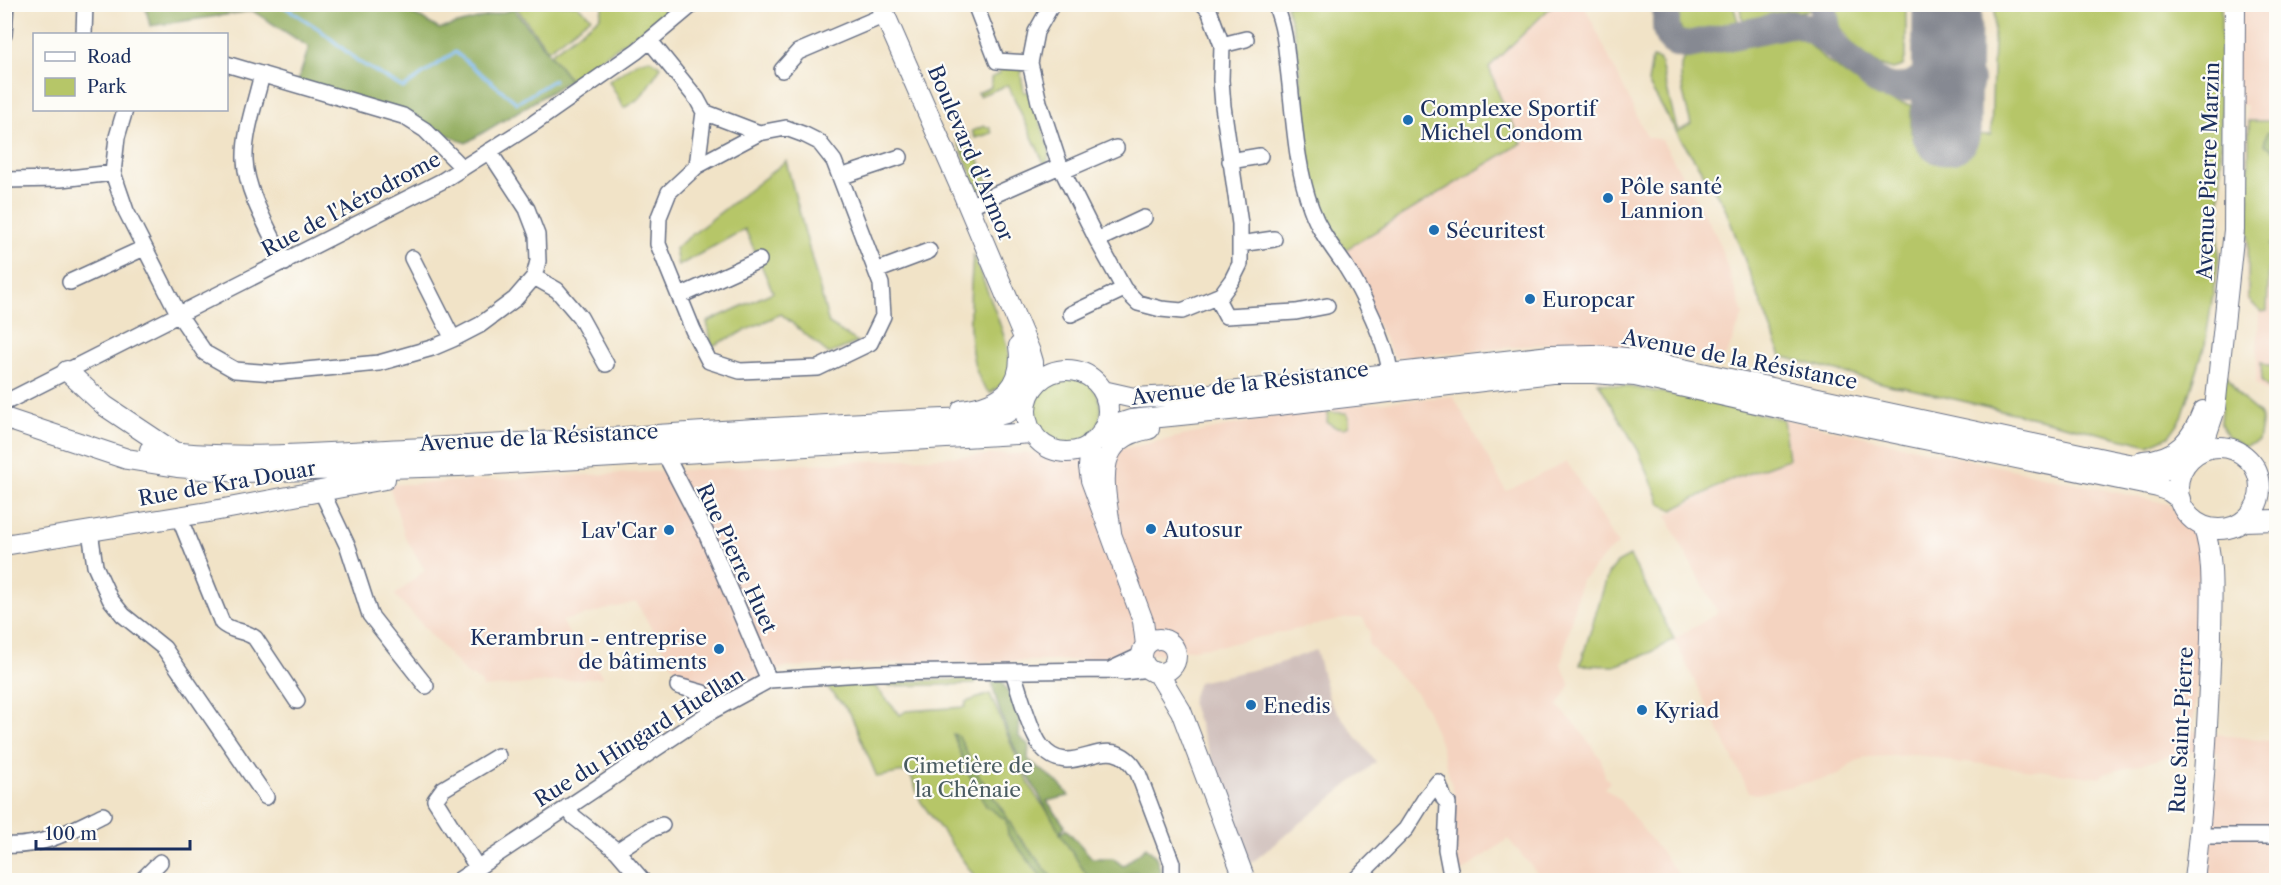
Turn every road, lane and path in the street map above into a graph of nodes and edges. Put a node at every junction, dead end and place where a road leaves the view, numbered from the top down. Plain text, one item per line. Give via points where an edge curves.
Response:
1 (6, 4) edge
2 (85, 4) edge
3 (693, 4) edge
4 (975, 4) edge
5 (1052, 4) edge
6 (1203, 4) edge
7 (1275, 4) edge
8 (2235, 4) edge
9 (882, 10) edge
10 (84, 33) edge
11 (4, 35) edge
12 (1246, 39) dead end
13 (650, 41) junction
14 (1221, 45) junction
15 (1030, 63) junction
16 (228, 65) edge
17 (782, 70) dead end
18 (262, 74) junction
19 (126, 111) edge
20 (704, 112) junction
21 (759, 133) junction
22 (1116, 148) dead end
23 (489, 151) junction
24 (1260, 156) dead end
25 (900, 157) dead end
26 (1230, 161) junction
27 (697, 166) junction
28 (463, 168) junction
29 (1061, 169) junction
30 (113, 173) junction
31 (840, 177) junction
32 (4, 180) edge
33 (969, 206) junction
34 (1144, 218) dead end
35 (1274, 239) dead end
36 (1097, 240) junction
37 (1240, 244) junction
38 (144, 248) junction
39 (929, 251) dead end
40 (412, 258) dead end
41 (759, 261) dead end
42 (285, 262) junction
43 (876, 271) junction
44 (534, 277) junction
45 (70, 282) dead end
46 (1124, 289) junction
47 (680, 296) junction
48 (1216, 297) junction
49 (1327, 306) dead end
50 (1071, 314) dead end
51 (179, 315) junction
52 (1016, 320) junction
53 (453, 339) junction
54 (2220, 360) junction
55 (606, 364) dead end
56 (1066, 370) junction
57 (67, 371) junction
58 (1390, 373) junction
59 (1103, 391) junction
60 (1030, 393) junction
61 (4, 403) edge
62 (1278, 405) junction
63 (2215, 410) junction
64 (4, 418) edge
65 (861, 422) junction
66 (1033, 433) junction
67 (53, 434) junction
68 (1097, 436) junction
69 (2231, 449) junction
70 (1054, 450) junction
71 (2201, 451) junction
72 (177, 453) junction
73 (665, 454) junction
74 (2108, 460) junction
75 (459, 466) junction
76 (2184, 467) junction
77 (2259, 487) junction
78 (321, 490) junction
79 (2180, 499) junction
80 (2277, 500) edge
81 (179, 517) junction
82 (2277, 520) edge
83 (2239, 523) junction
84 (2204, 526) junction
85 (90, 531) junction
86 (1111, 532) junction
87 (4, 545) edge
88 (1122, 560) junction
89 (2212, 582) junction
90 (1166, 640) junction
91 (1149, 661) junction
92 (1175, 662) junction
93 (1013, 672) junction
94 (770, 680) junction
95 (678, 686) dead end
96 (426, 687) dead end
97 (297, 701) dead end
98 (712, 711) junction
99 (1181, 711) junction
100 (498, 756) dead end
101 (266, 797) dead end
102 (567, 807) junction
103 (102, 815) dead end
104 (662, 825) dead end
105 (2199, 836) junction
106 (2277, 836) edge
107 (4, 845) edge
108 (617, 851) junction
109 (160, 862) dead end
110 (477, 867) junction
111 (142, 880) edge
112 (459, 880) edge
113 (642, 880) edge
114 (1172, 880) edge
115 (1245, 880) edge
116 (1355, 880) edge
117 (1452, 880) edge
118 (2194, 880) edge

1 - 11 street
2 - 10 street
3 - 13 street, Rue de l'Aérodrome
4 - 15 street via 997,61
5 - 15 street via 1035,32
6 - 14 street via 1209,10
7 - 58 street via 1285,39 1302,179 1310,207 1370,313
8 - 54 main road, Avenue Pierre Marzin via 2235,213
9 - 17 street via 798,52
9 - 33 main road, Boulevard d'Armor
12 - 14 street
13 - 20 street via 698,99
13 - 23 street, Rue de l'Aérodrome
14 - 26 street
15 - 29 street
16 - 18 street
18 - 28 street via 403,117 425,130
18 - 42 street via 245,160 248,179
19 - 30 street via 117,137
20 - 21 street
20 - 27 street
21 - 27 street
21 - 31 street via 786,128 819,142 834,161
22 - 29 street
23 - 28 street, Rue de l'Aérodrome
23 - 44 street via 534,223 538,261
24 - 26 street
25 - 31 street
26 - 37 street
27 - 47 street via 669,192 659,217 658,244
28 - 42 street, Rue de l'Aérodrome
29 - 33 street
29 - 36 street
30 - 32 street
30 - 38 street
31 - 43 street
33 - 52 main road, Boulevard d'Armor
34 - 36 street
35 - 37 street
36 - 46 street
37 - 48 street via 1240,264
38 - 45 street
38 - 51 street
39 - 43 street
40 - 53 street
41 - 47 street
42 - 51 street, Rue de l'Aérodrome
43 - 47 street via 883,316 870,343 818,368 740,371 709,361
44 - 53 street via 515,299
44 - 55 street via 557,290 580,317
46 - 48 street via 1137,303 1182,311
46 - 50 street
48 - 49 street via 1226,316
51 - 53 street via 205,353 236,370 274,373 380,363
51 - 57 street, Rue de l'Aérodrome
52 - 56 main road, Boulevard d'Armor via 1044,354
52 - 60 main road, Boulevard d'Armor via 1033,362
52 - 65 main road via 1022,363 1014,382 1001,397 972,409
54 - 63 main road, Avenue Pierre Marzin
54 - 74 main road via 2209,382 2197,428 2181,447 2149,461
56 - 59 main road via 1090,377
56 - 60 main road via 1048,374
57 - 61 street, Rue de l'Aérodrome
57 - 72 main road via 105,405
58 - 59 main road, Avenue de la Résistance via 1210,394 1134,398
58 - 74 main road, Avenue de la Résistance via 1550,356 1636,359
59 - 68 main road via 1107,410
60 - 65 main road, Avenue de la Résistance via 1006,413 992,417
60 - 66 main road via 1026,416
62 - 68 main road, Avenue de la Résistance via 1131,420
62 - 79 main road, Avenue de la Résistance via 1552,373 1635,376 1837,422 2158,487
62 - 86 main road via 1133,431 1120,438 1110,451 1104,478
63 - 69 main road, Avenue Pierre Marzin
63 - 71 main road, Avenue Pierre Marzin
64 - 67 main road, Avenue de la Résistance
65 - 72 main road, Avenue de la Résistance via 242,456
66 - 70 main road
66 - 73 main road, Avenue de la Résistance
67 - 72 main road, Avenue de la Résistance
67 - 75 main road, Avenue de la Résistance via 127,459 177,467 242,472
68 - 70 main road via 1073,451
68 - 86 main road via 1089,467
69 - 71 main road via 2215,447
69 - 77 main road via 2251,464
70 - 86 main road via 1086,482
71 - 76 main road
73 - 75 main road, Avenue de la Résistance
73 - 94 street, Rue Pierre Huet via 706,533
74 - 76 main road, Avenue de la Résistance via 2160,470
75 - 78 main road, Rue de Kra Douar
76 - 79 main road via 2178,484
77 - 80 main road
77 - 83 main road via 2256,503
78 - 81 main road, Rue de Kra Douar
78 - 96 street via 348,547 370,615
79 - 84 main road via 2188,515
81 - 85 main road, Rue de Kra Douar
81 - 97 street via 220,620 224,626 255,638
82 - 83 main road
83 - 84 main road via 2219,529
83 - 89 main road, Rue Saint-Pierre via 2218,555
84 - 89 main road, Rue Saint-Pierre
85 - 87 main road, Rue de Kra Douar
85 - 101 street via 95,566 110,599 123,615 164,648
86 - 88 main road
88 - 90 main road via 1152,622
88 - 91 main road via 1143,621
89 - 105 main road, Rue Saint-Pierre
90 - 91 main road via 1155,639
90 - 92 main road via 1175,650
91 - 92 main road via 1168,671
91 - 93 street, Rue du Hingard Huellan via 1109,670
91 - 99 main road
92 - 99 main road
93 - 94 street, Rue du Hingard Huellan via 877,673
93 - 114 street via 1037,741 1050,755 1071,761 1104,751 1130,761 1173,863
94 - 98 street, Rue du Hingard Huellan
95 - 98 street via 703,693
98 - 102 street, Rue du Hingard Huellan
99 - 115 main road
100 - 110 street via 443,789 435,800
102 - 108 street
102 - 110 street, Rue du Hingard Huellan
103 - 107 street via 52,840
104 - 108 street
105 - 106 street
105 - 118 main road, Rue Saint-Pierre
108 - 113 street
109 - 111 street
110 - 112 street, Rue du Hingard Huellan
116 - 117 street via 1406,829 1438,782 1448,803 1446,849

